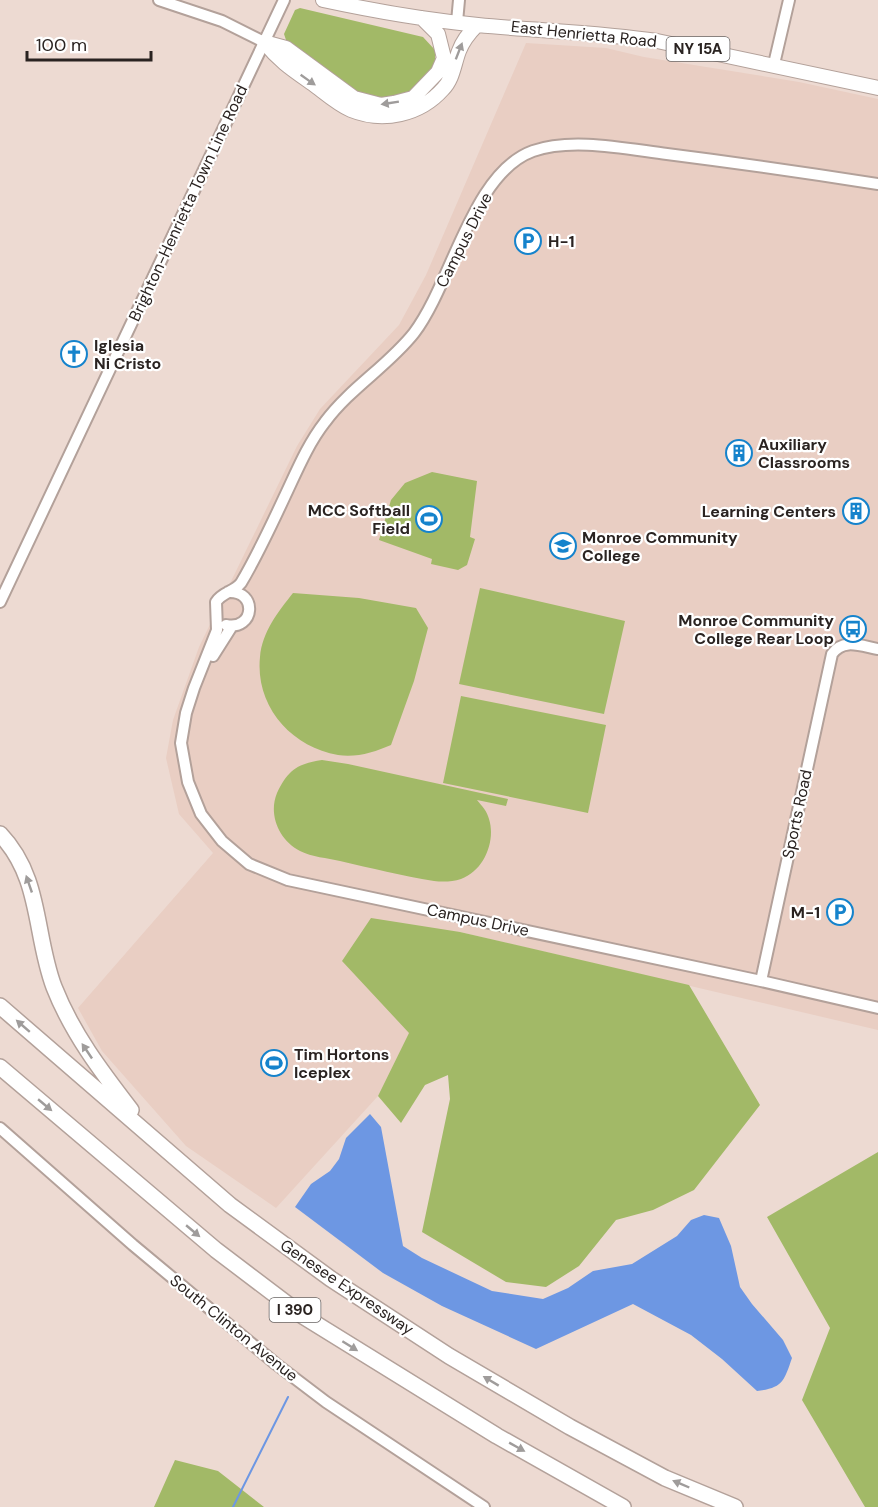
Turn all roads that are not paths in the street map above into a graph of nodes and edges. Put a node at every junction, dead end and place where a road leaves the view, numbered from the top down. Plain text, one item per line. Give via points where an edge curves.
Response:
1 (159, 0) edge
2 (323, 0) edge
3 (459, 0) edge
4 (789, 0) edge
5 (282, 3) edge
6 (422, 18) junction
7 (457, 22) junction
8 (477, 25) junction
9 (264, 42) junction
10 (774, 64) junction
11 (878, 88) edge
12 (878, 184) edge
13 (268, 533) junction
14 (228, 592) junction
15 (246, 599) junction
16 (0, 602) edge
17 (217, 616) junction
18 (232, 626) junction
19 (878, 649) edge
20 (186, 713) junction
21 (0, 834) edge
22 (761, 981) junction
23 (0, 1006) edge
24 (878, 1008) edge
25 (0, 1067) edge
26 (0, 1128) edge
27 (163, 1146) junction
28 (484, 1507) edge
29 (623, 1507) edge
30 (735, 1507) edge

1 - 9 street via 222,21
2 - 6 main road, East Henrietta Road / NY 15A
3 - 7 street
4 - 10 street
5 - 9 street, Brighton-Henrietta Town Line Road
6 - 7 main road, East Henrietta Road / NY 15A
6 -> 9 main road via 438,34 444,58 438,72 413,98 381,105 354,98 286,48
7 - 8 main road, East Henrietta Road / NY 15A
9 -> 8 main road via 279,60 349,109 386,116 427,104 445,87 464,39
8 - 10 main road, East Henrietta Road / NY 15A via 623,36
9 - 16 street, Brighton-Henrietta Town Line Road
10 - 11 main road, East Henrietta Road / NY 15A
12 - 13 street, Campus Drive via 621,148 554,145 531,151 504,168 480,202 414,332 324,423 298,466
13 - 14 street, Campus Drive via 241,582
13 - 15 street, Campus Drive
14 - 15 street via 240,593
14 - 17 street via 216,602
15 - 18 street via 247,618
17 - 18 street
17 - 20 street, Campus Drive via 217,630
18 - 20 street, Campus Drive via 218,646
19 - 22 street, Sports Road via 847,644 835,649 830,661
20 - 22 street, Campus Drive via 181,743 192,793 201,814 222,841 249,864 288,880
27 -> 21 highway via 108,1081 73,1029 45,960 29,881
22 - 24 street, Campus Drive
27 -> 23 highway, Genesee Expressway / I 390
25 -> 29 highway, I 390 via 216,1250 303,1316 497,1436
26 - 28 street, South Clinton Avenue via 276,1364
30 -> 27 highway, Genesee Expressway / I 390 via 665,1478 570,1428 449,1356 331,1279 230,1205

